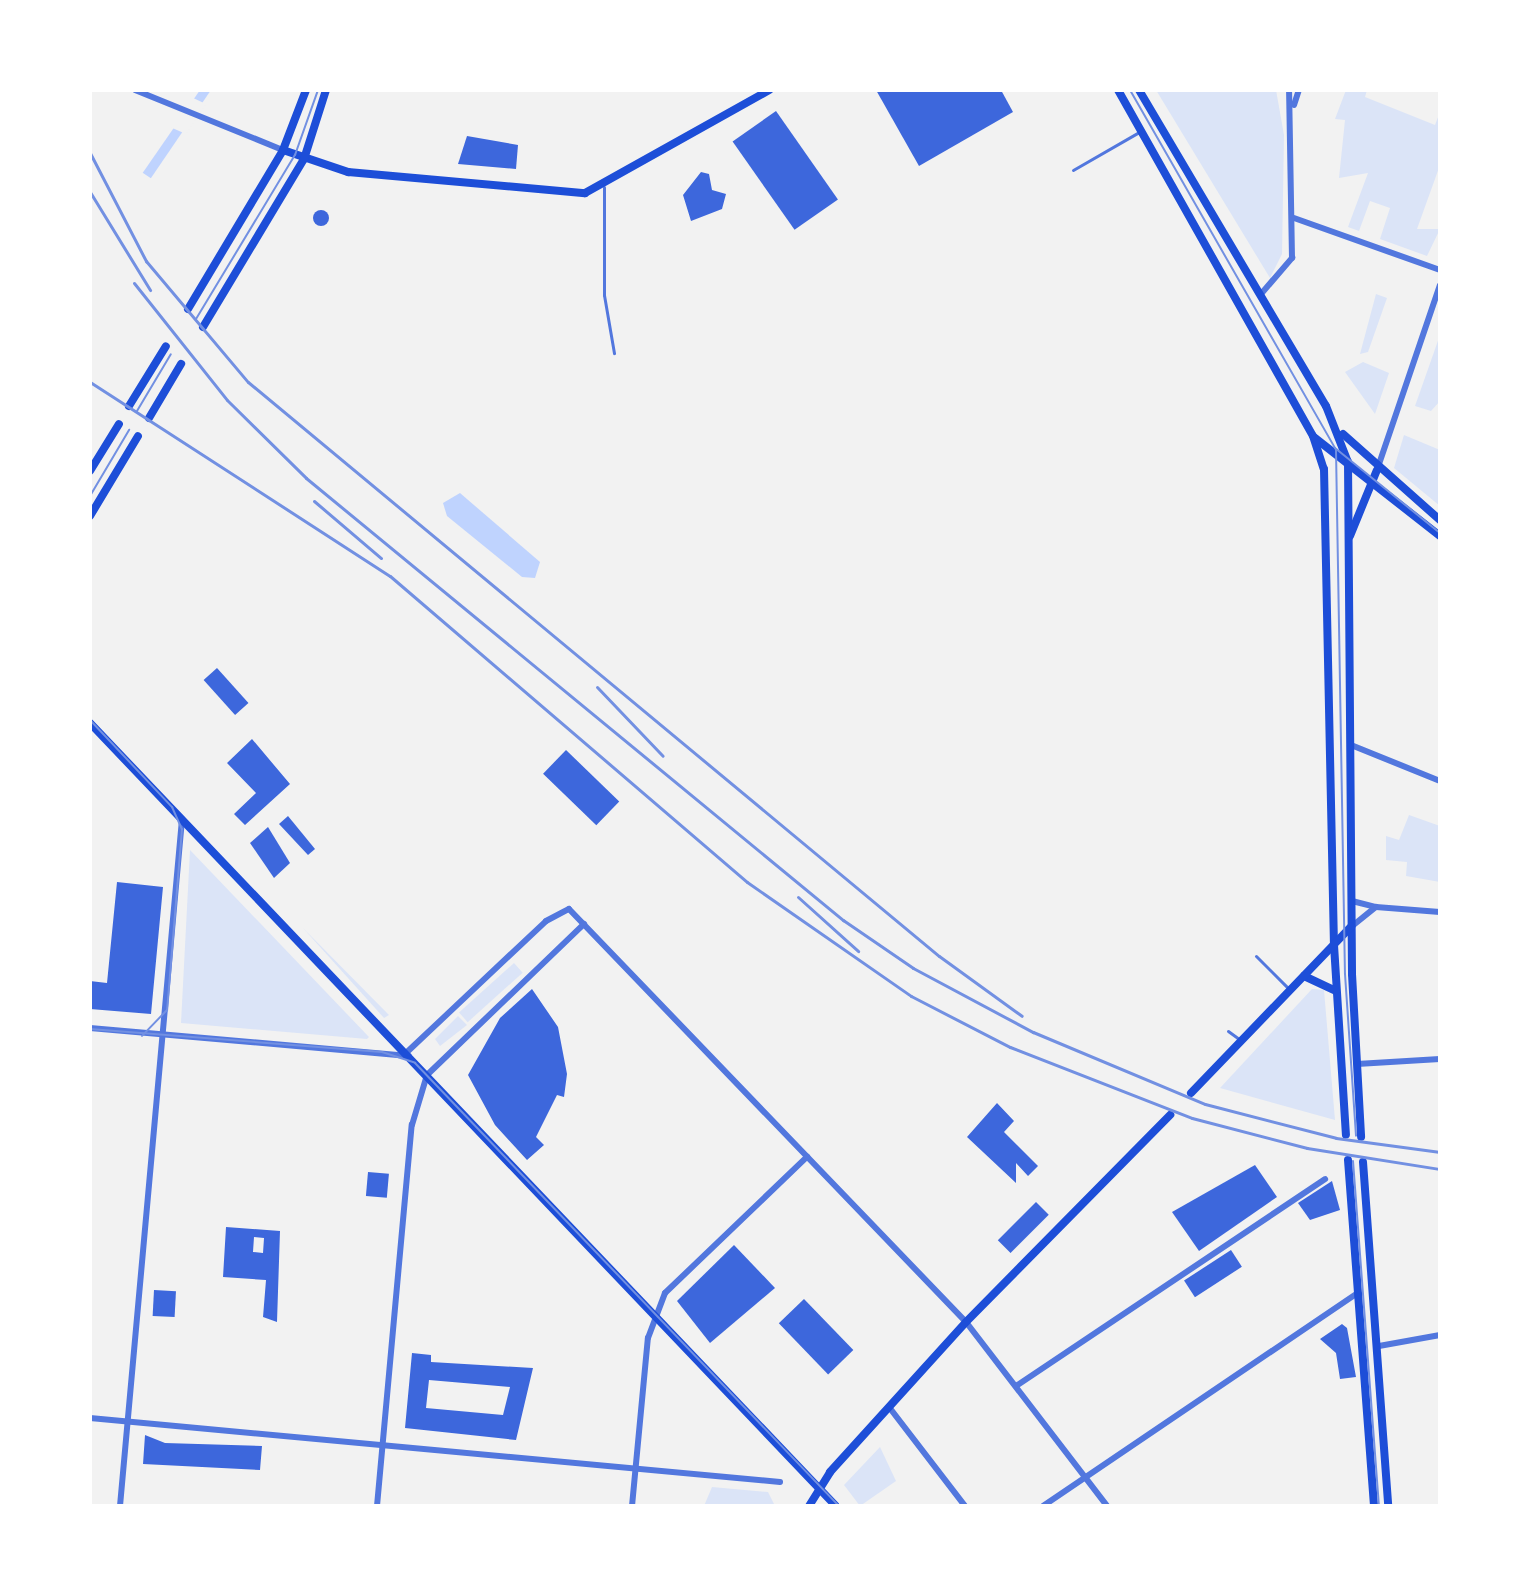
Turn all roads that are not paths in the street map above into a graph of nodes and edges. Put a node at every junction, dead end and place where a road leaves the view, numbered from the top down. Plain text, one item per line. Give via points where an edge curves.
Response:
1 (135, 90) edge
2 (306, 90) edge
3 (326, 90) edge
4 (769, 90) edge
5 (1118, 90) edge
6 (1139, 90) edge
7 (1289, 90) edge
8 (1299, 90) edge
9 (1294, 105) junction
10 (1141, 130) junction
11 (283, 150) junction
12 (304, 159) junction
13 (1073, 170) dead end
14 (604, 187) junction
15 (1294, 218) junction
16 (1440, 270) edge
17 (1440, 285) edge
18 (1261, 294) junction
19 (188, 309) dead end
20 (203, 327) dead end
21 (166, 346) dead end
22 (614, 353) dead end
23 (181, 364) dead end
24 (129, 406) dead end
25 (149, 418) dead end
26 (119, 424) dead end
27 (1338, 427) junction
28 (138, 436) dead end
29 (1313, 436) junction
30 (1350, 469) junction
31 (1377, 470) junction
32 (90, 471) edge
33 (1371, 486) junction
34 (90, 516) edge
35 (1440, 520) edge
36 (1440, 536) edge
37 (1348, 539) junction
38 (90, 723) edge
39 (1351, 745) junction
40 (1440, 781) edge
41 (182, 820) junction
42 (1352, 901) junction
43 (1376, 907) junction
44 (1440, 912) edge
45 (584, 924) junction
46 (1351, 927) junction
47 (1334, 945) junction
48 (1256, 956) dead end
49 (1304, 976) junction
50 (1291, 991) junction
51 (1336, 991) junction
52 (90, 1028) edge
53 (1228, 1031) dead end
54 (163, 1034) junction
55 (1242, 1042) junction
56 (407, 1054) junction
57 (1440, 1059) edge
58 (1357, 1064) junction
59 (427, 1075) junction
60 (1191, 1093) dead end
61 (1170, 1115) dead end
62 (1346, 1135) dead end
63 (1361, 1137) dead end
64 (807, 1157) junction
65 (1348, 1160) dead end
66 (1363, 1162) dead end
67 (1325, 1179) dead end
68 (1355, 1295) junction
69 (656, 1312) junction
70 (966, 1322) junction
71 (1440, 1335) edge
72 (1379, 1346) junction
73 (1016, 1386) junction
74 (889, 1407) junction
75 (90, 1418) edge
76 (128, 1422) junction
77 (383, 1445) junction
78 (635, 1468) junction
79 (1086, 1478) junction
80 (780, 1482) dead end
81 (821, 1487) junction
82 (120, 1506) edge
83 (377, 1506) edge
84 (632, 1506) edge
85 (809, 1506) edge
86 (836, 1506) edge
87 (965, 1506) edge
88 (1043, 1506) edge
89 (1107, 1506) edge
90 (1374, 1506) edge
91 (1388, 1506) edge

1 - 11 street via 197,120
2 - 11 main road
3 - 12 main road
4 - 14 main road
5 - 10 main road
6 - 18 main road
7 - 9 street
8 - 9 street
9 - 15 street
10 - 13 lane
10 - 29 main road
11 - 12 main road
11 - 19 main road
12 - 14 main road via 424,180 585,193
12 - 20 main road
14 - 22 lane via 604,295
15 - 16 street
15 - 18 street via 1292,258
17 - 31 street
18 - 27 main road
21 - 24 main road
23 - 25 main road
26 - 32 main road
27 - 30 main road
27 - 31 main road
28 - 34 main road
29 - 30 main road
29 - 47 main road via 1329,511
30 - 33 main road
30 - 37 main road
31 - 33 main road
31 - 35 main road
33 - 36 main road
33 - 37 main road
37 - 39 main road
38 - 41 main road
39 - 40 street
39 - 42 main road
41 - 54 street
41 - 56 main road
42 - 43 street
42 - 46 main road
43 - 44 street
43 - 46 street
45 - 56 street via 569,909 546,921
45 - 59 street
45 - 64 street
46 - 47 main road
46 - 58 main road
47 - 49 main road
47 - 51 main road
48 - 50 lane
49 - 50 main road
49 - 51 main road
50 - 55 main road
51 - 62 main road
52 - 54 street
53 - 55 lane
54 - 56 street
54 - 76 street
55 - 60 main road
56 - 59 main road
57 - 58 street
58 - 63 main road
59 - 69 main road
59 - 77 street via 412,1125
61 - 70 main road
64 - 69 street via 665,1293
64 - 70 street
65 - 68 main road
66 - 72 main road
67 - 73 street
68 - 79 street
68 - 90 main road
69 - 78 street
69 - 81 main road
70 - 73 street
70 - 74 main road
71 - 72 street
72 - 91 main road
73 - 79 street
74 - 81 main road
74 - 87 street
75 - 76 street
76 - 77 street
76 - 82 street
77 - 78 street
77 - 83 street
78 - 80 street
78 - 84 street
79 - 88 street
79 - 89 street
81 - 85 main road
81 - 86 main road

